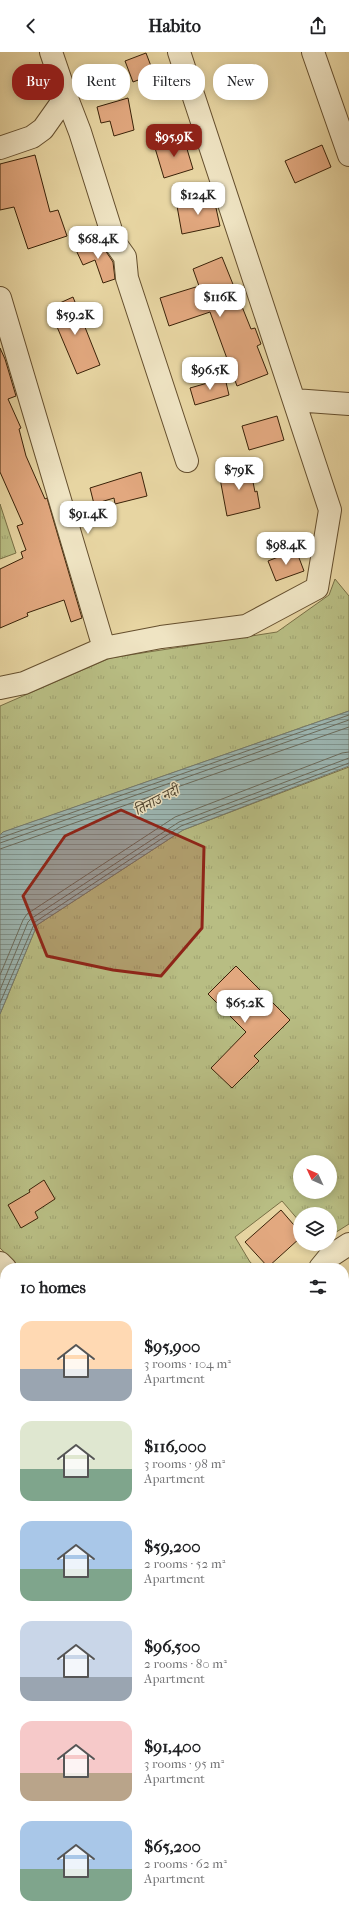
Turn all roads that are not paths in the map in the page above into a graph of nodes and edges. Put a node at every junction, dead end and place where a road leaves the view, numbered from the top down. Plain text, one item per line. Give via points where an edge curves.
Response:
1 (51, 52) edge
2 (179, 52) edge
3 (313, 52) edge
4 (65, 93) junction
5 (0, 148) edge
6 (349, 155) edge
7 (0, 298) edge
8 (294, 400) junction
9 (349, 404) edge
10 (187, 461) dead end
11 (104, 648) junction
12 (0, 688) edge
13 (349, 1244) edge
14 (324, 1263) edge

1 - 4 street
2 - 8 street
3 - 6 street
4 - 5 street via 43,129
4 - 10 street via 116,243 125,257 127,278
7 - 11 street
8 - 9 street
8 - 11 street via 330,510 317,588 246,626
11 - 12 street via 24,682
13 - 14 street

